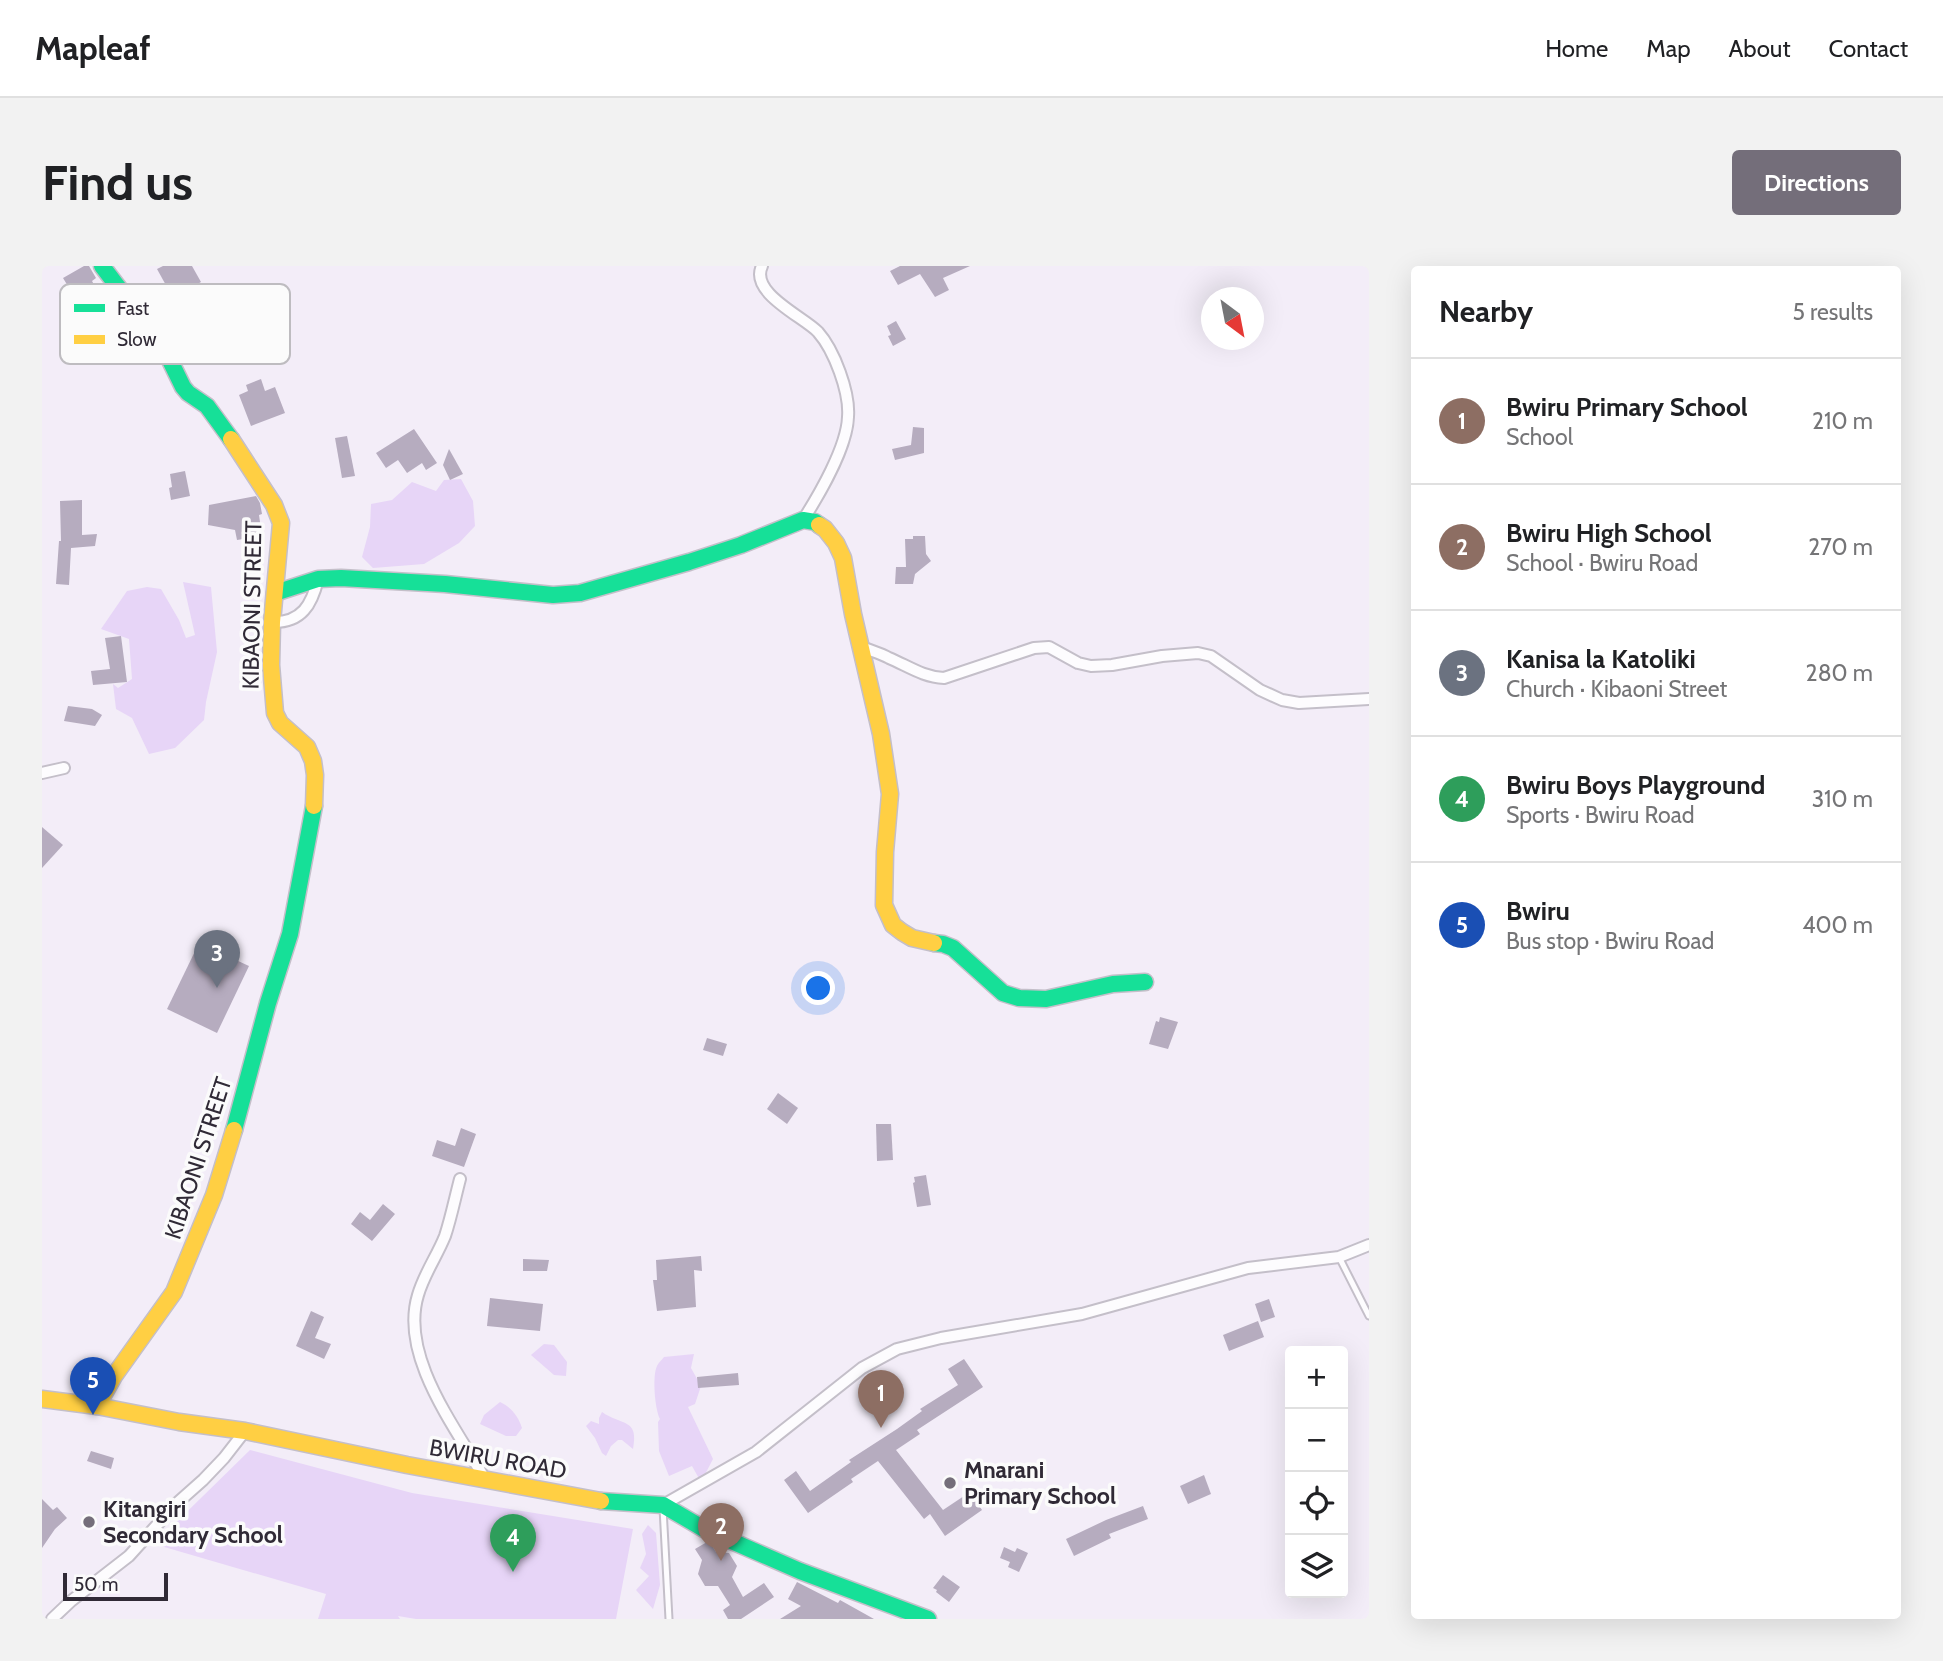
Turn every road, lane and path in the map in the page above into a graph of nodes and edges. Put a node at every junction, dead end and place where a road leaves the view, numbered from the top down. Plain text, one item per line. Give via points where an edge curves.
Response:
1 (102, 266) edge
2 (762, 266) edge
3 (116, 284) edge
4 (172, 364) edge
5 (803, 520) junction
6 (318, 579) junction
7 (275, 593) junction
8 (272, 622) junction
9 (862, 647) junction
10 (1369, 699) edge
11 (65, 768) dead end
12 (42, 773) edge
13 (1145, 982) dead end
14 (460, 1179) dead end
15 (1369, 1245) edge
16 (1339, 1257) junction
17 (1369, 1316) edge
18 (42, 1399) edge
19 (97, 1406) junction
20 (245, 1431) junction
21 (486, 1481) junction
22 (663, 1505) junction
23 (52, 1619) edge
24 (669, 1619) edge
25 (928, 1619) edge

1 - 3 street, KIBAONI STREET
2 - 5 street via 761,280 767,290 828,347 848,405 841,447
4 - 7 street, KIBAONI STREET via 188,393 215,415 274,505 281,523
5 - 6 street via 741,545 580,593
5 - 9 street via 815,522 836,543
6 - 7 street
6 - 8 street via 304,610 289,620
7 - 8 street, KIBAONI STREET
8 - 19 street, KIBAONI STREET via 275,713 307,747 315,775 314,805 290,934 214,1195 186,1265 174,1292
9 - 10 street via 919,673 944,678 1034,648 1049,647 1091,666 1198,653 1211,656 1282,700
9 - 13 street via 889,787 884,905 893,925 912,938 953,948 1003,993 1019,998 1046,999
11 - 12 street
14 - 21 street via 445,1235 417,1296 415,1338 441,1405
15 - 16 street
16 - 17 lane
16 - 22 street via 1248,1268 1082,1314 897,1349 862,1368 756,1452
18 - 19 street, BWIRU ROAD
19 - 20 street, BWIRU ROAD
20 - 21 street, BWIRU ROAD
20 - 23 street via 129,1556
21 - 22 street, BWIRU ROAD via 605,1502
22 - 24 lane
22 - 25 street, BWIRU ROAD via 704,1529 800,1571

